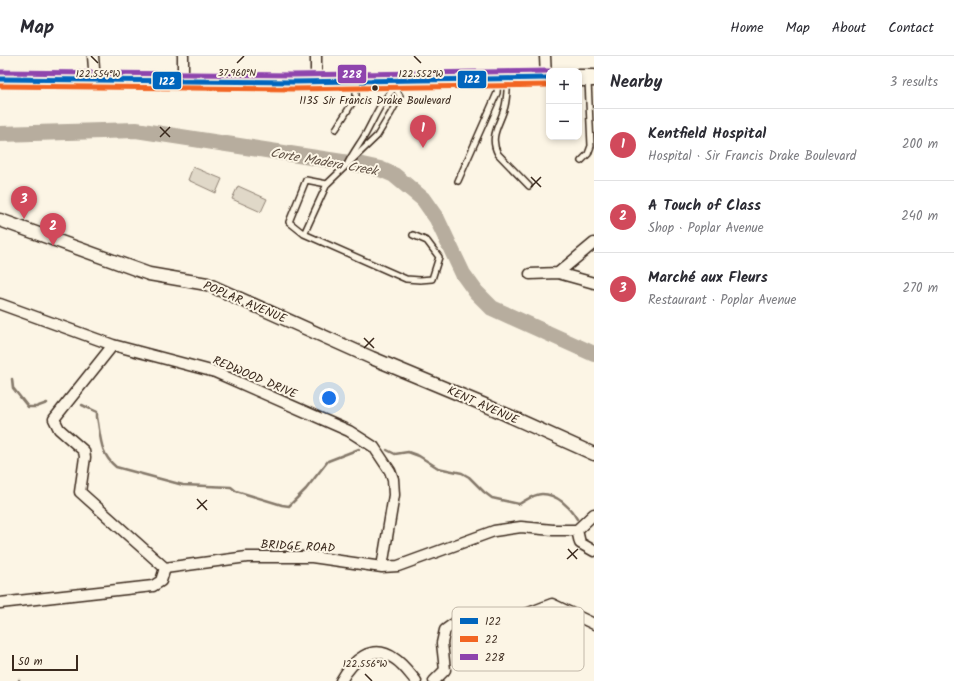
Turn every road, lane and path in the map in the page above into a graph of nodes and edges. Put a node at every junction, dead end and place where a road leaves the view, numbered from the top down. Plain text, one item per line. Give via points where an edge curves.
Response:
1 (93, 56) edge
2 (183, 56) edge
3 (316, 56) edge
4 (545, 56) edge
5 (546, 68) edge
6 (546, 78) edge
7 (587, 78) edge
8 (503, 79) junction
9 (0, 80) edge
10 (356, 80) junction
11 (95, 81) junction
12 (184, 81) junction
13 (316, 81) junction
14 (394, 84) junction
15 (336, 129) dead end
16 (581, 161) dead end
17 (346, 167) junction
18 (458, 181) dead end
19 (327, 184) junction
20 (528, 186) dead end
21 (0, 220) edge
22 (304, 234) junction
23 (413, 235) dead end
24 (594, 243) edge
25 (558, 273) junction
26 (530, 274) dead end
27 (594, 282) edge
28 (0, 304) edge
29 (113, 345) junction
30 (372, 358) joint
31 (594, 454) edge
32 (594, 514) edge
33 (577, 530) junction
34 (594, 551) edge
35 (382, 567) junction
36 (165, 568) junction
37 (0, 603) edge
38 (544, 607) edge
39 (558, 607) edge
40 (584, 619) edge
41 (594, 624) edge
42 (452, 625) edge
43 (341, 681) edge
44 (416, 681) edge
45 (434, 681) edge

1 - 11 street
2 - 12 street
3 - 13 street
4 - 5 street
6 - 8 main road
7 - 16 lane via 590,150
8 - 14 main road
8 - 18 lane
8 - 20 lane via 505,106 493,138 494,148
9 - 11 main road
10 - 13 main road
10 - 14 main road
10 - 15 lane via 356,97
11 - 12 main road
12 - 13 main road
14 - 17 lane
14 - 17 lane via 400,96 391,113 377,136
17 - 19 lane
19 - 22 lane
19 - 22 lane via 306,180 289,222
21 - 30 street, POPLAR AVENUE via 149,274 207,284
22 - 23 lane via 406,279 432,279 438,257 428,241
24 - 25 street
25 - 26 street
25 - 27 street
28 - 29 street, REDWOOD DRIVE
29 - 35 street, REDWOOD DRIVE via 215,372 349,431 374,447 393,479 394,495
29 - 36 street via 54,419 60,429 84,451 80,492
30 - 31 street, KENT AVENUE
32 - 33 street
33 - 34 street via 580,543
33 - 35 street, BRIDGE ROAD via 521,527 494,531 398,566
35 - 36 street, BRIDGE ROAD via 312,557 247,557
36 - 37 street via 161,581 153,586
38 - 39 street via 552,604
40 - 41 street
42 - 45 street via 445,630 442,643 444,670
43 - 44 street via 358,658 374,652 394,658

